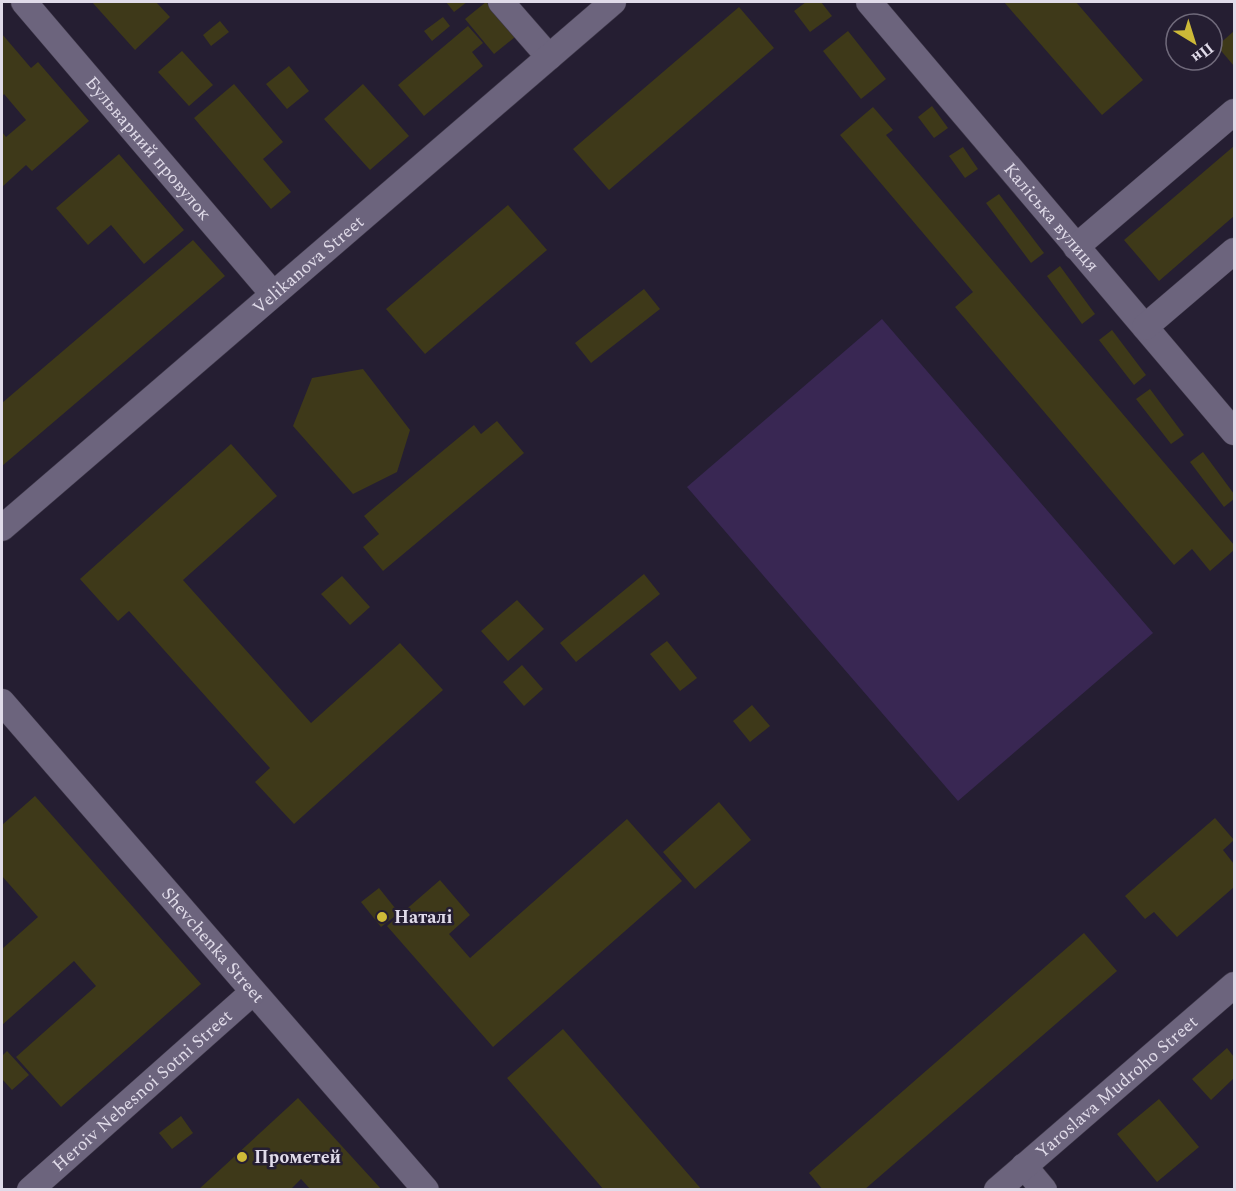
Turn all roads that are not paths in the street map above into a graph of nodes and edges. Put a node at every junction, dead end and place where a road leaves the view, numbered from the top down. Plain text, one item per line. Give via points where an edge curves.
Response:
1 (24, 2) edge
2 (501, 2) edge
3 (613, 2) edge
4 (869, 2) edge
5 (549, 57) junction
6 (1234, 112) edge
7 (1076, 247) junction
8 (1234, 251) edge
9 (273, 294) junction
10 (1145, 327) junction
11 (1234, 432) edge
12 (2, 528) edge
13 (2, 702) edge
14 (1234, 985) edge
15 (253, 992) junction
16 (1024, 1166) junction
17 (30, 1190) edge
18 (426, 1190) edge
19 (997, 1190) edge
20 (1044, 1190) edge

1 - 9 street, Бульварний провулок
2 - 5 street
3 - 5 street, Velikanova Street
4 - 7 street, Каліська вулиця
5 - 9 street, Velikanova Street
6 - 7 street
7 - 10 street, Каліська вулиця
8 - 10 street
9 - 12 street, Velikanova Street
10 - 11 street, Каліська вулиця
13 - 15 street, Shevchenka Street
14 - 16 street, Yaroslava Mudroho Street
15 - 17 street, Heroiv Nebesnoi Sotni Street
15 - 18 street, Shevchenka Street
16 - 19 street, Yaroslava Mudroho Street
16 - 20 street

